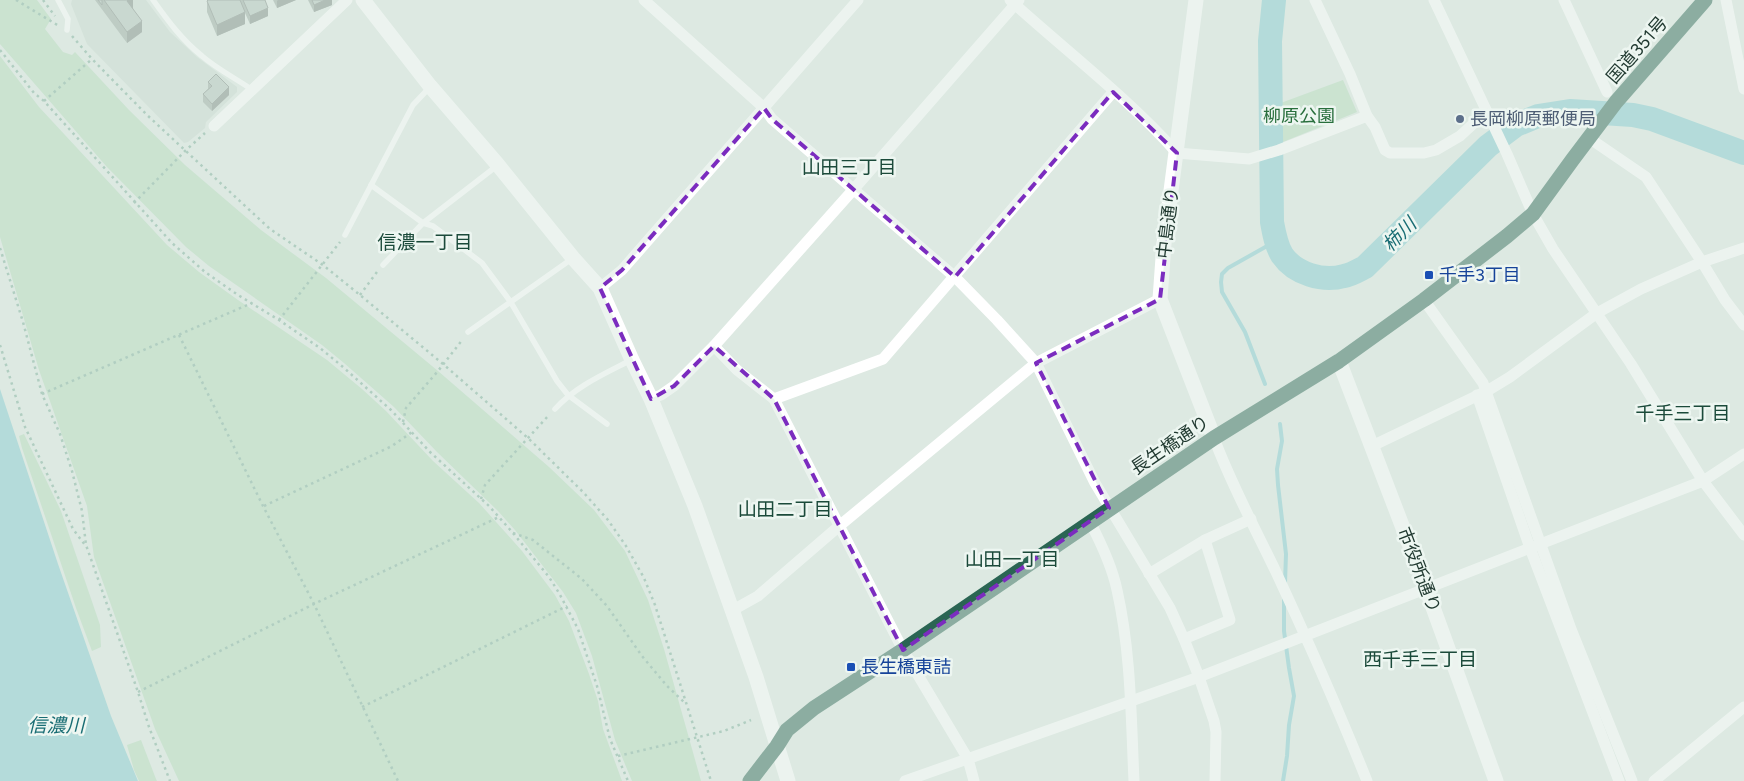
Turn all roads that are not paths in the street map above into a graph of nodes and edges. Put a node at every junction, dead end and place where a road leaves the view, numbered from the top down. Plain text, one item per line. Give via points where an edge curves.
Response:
1 (58, 0) edge
2 (153, 0) edge
3 (347, 0) edge
4 (362, 0) edge
5 (644, 0) edge
6 (858, 0) edge
7 (1196, 0) edge
8 (1315, 0) edge
9 (1434, 0) edge
10 (1564, 0) edge
11 (1706, 0) edge
12 (1726, 0) edge
13 (1015, 2) edge
14 (67, 30) road end
15 (430, 86) junction
16 (252, 89) junction
17 (1744, 89) edge
18 (1113, 92) junction
19 (1612, 97) junction
20 (764, 108) junction
21 (1486, 112) junction
22 (1367, 116) junction
23 (214, 126) road end
24 (1594, 132) junction
25 (1177, 153) junction
26 (498, 165) junction
27 (371, 185) junction
28 (853, 190) junction
29 (1533, 214) junction
30 (423, 223) junction
31 (346, 235) road end
32 (1744, 248) edge
33 (573, 258) junction
34 (1702, 262) junction
35 (383, 265) road end
36 (955, 277) junction
37 (600, 288) junction
38 (1160, 299) junction
39 (1424, 300) junction
40 (510, 301) junction
41 (1597, 313) junction
42 (1744, 325) edge
43 (468, 332) road end
44 (714, 346) junction
45 (632, 360) junction
46 (1339, 360) junction
47 (1036, 363) junction
48 (1482, 393) junction
49 (568, 395) junction
50 (651, 399) junction
51 (774, 399) junction
52 (555, 409) road end
53 (607, 424) dead end
54 (1214, 438) junction
55 (1372, 446) junction
56 (1744, 454) edge
57 (1704, 481) junction
58 (1109, 508) junction
59 (1251, 518) junction
60 (1090, 522) junction
61 (838, 527) junction
62 (1744, 535) edge
63 (1206, 540) junction
64 (1542, 543) junction
65 (1530, 548) junction
66 (1149, 574) junction
67 (1426, 588) junction
68 (733, 610) junction
69 (1305, 635) junction
70 (1184, 639) junction
71 (903, 650) junction
72 (1199, 677) junction
73 (1130, 702) junction
74 (1744, 707) edge
75 (777, 746) junction
76 (968, 758) junction
77 (750, 781) edge
78 (788, 781) edge
79 (905, 781) edge
80 (974, 781) edge
81 (1134, 781) edge
82 (1215, 781) edge
83 (1368, 781) edge
84 (1496, 781) edge
85 (1619, 781) edge
86 (1632, 781) edge
87 (1654, 781) edge

1 - 14 lane via 68,19
2 - 16 lane via 173,27 204,58
3 - 16 street
4 - 15 street
5 - 20 street
6 - 20 street
7 - 25 street, 中島通り
8 - 22 street
9 - 21 street
10 - 19 street
11 - 19 highway, 国道351号
12 - 17 street
13 - 18 street
13 - 28 street
15 - 26 street
15 - 27 lane via 414,105
16 - 23 street
18 - 25 street
18 - 36 street
19 - 24 highway, 国道351号
20 - 28 street via 772,119
20 - 37 street via 622,270
21 - 22 street via 1450,144 1424,153 1390,153 1385,150
21 - 29 street
22 - 25 street via 1249,159
24 - 29 highway, 長生橋通り
24 - 34 street via 1646,176
25 - 38 street, 中島通り
26 - 30 lane
26 - 33 street
27 - 30 lane
27 - 31 lane
28 - 36 street
28 - 44 street
29 - 39 highway, 長生橋通り
29 - 41 street
30 - 35 lane
30 - 40 lane via 433,226 482,263
32 - 34 street
33 - 37 street
33 - 40 lane
34 - 41 street
34 - 42 street
36 - 47 street
36 - 51 street via 883,360
37 - 45 street
38 - 47 street
38 - 54 street, 中島通り
39 - 46 highway, 長生橋通り
39 - 48 street via 1483,383
40 - 43 lane
40 - 49 lane
41 - 48 street
41 - 57 street
44 - 50 street via 674,386
44 - 51 street via 737,370
45 - 49 lane
45 - 50 street
46 - 54 highway, 長生橋通り
46 - 55 street, 市役所通り
47 - 58 street
47 - 61 street
48 - 55 street
48 - 64 street
48 - 65 street
49 - 52 lane
49 - 53 lane
50 - 68 street
51 - 61 street
54 - 58 highway, 長生橋通り
54 - 59 street via 1228,476
55 - 67 street, 市役所通り
56 - 57 street
57 - 62 street
57 - 64 street
58 - 60 highway, 長生橋通り
58 - 66 street
59 - 63 street
59 - 69 street
60 - 71 highway, 長生橋通り
60 - 73 street via 1117,588
61 - 68 street via 758,596
61 - 71 street
63 - 66 street
63 - 70 street via 1230,620
64 - 65 street
64 - 86 street via 1593,686
65 - 67 street
65 - 85 street
66 - 70 street
67 - 69 street
67 - 84 street, 市役所通り
68 - 75 street
69 - 72 street
69 - 83 street
70 - 72 street
71 - 75 highway, 長生橋通り via 800,718
71 - 76 street
72 - 73 street
72 - 82 street via 1216,732
73 - 76 street
73 - 81 street
74 - 87 street
75 - 77 highway, 長生橋通り
75 - 78 street
76 - 79 street
76 - 80 street

